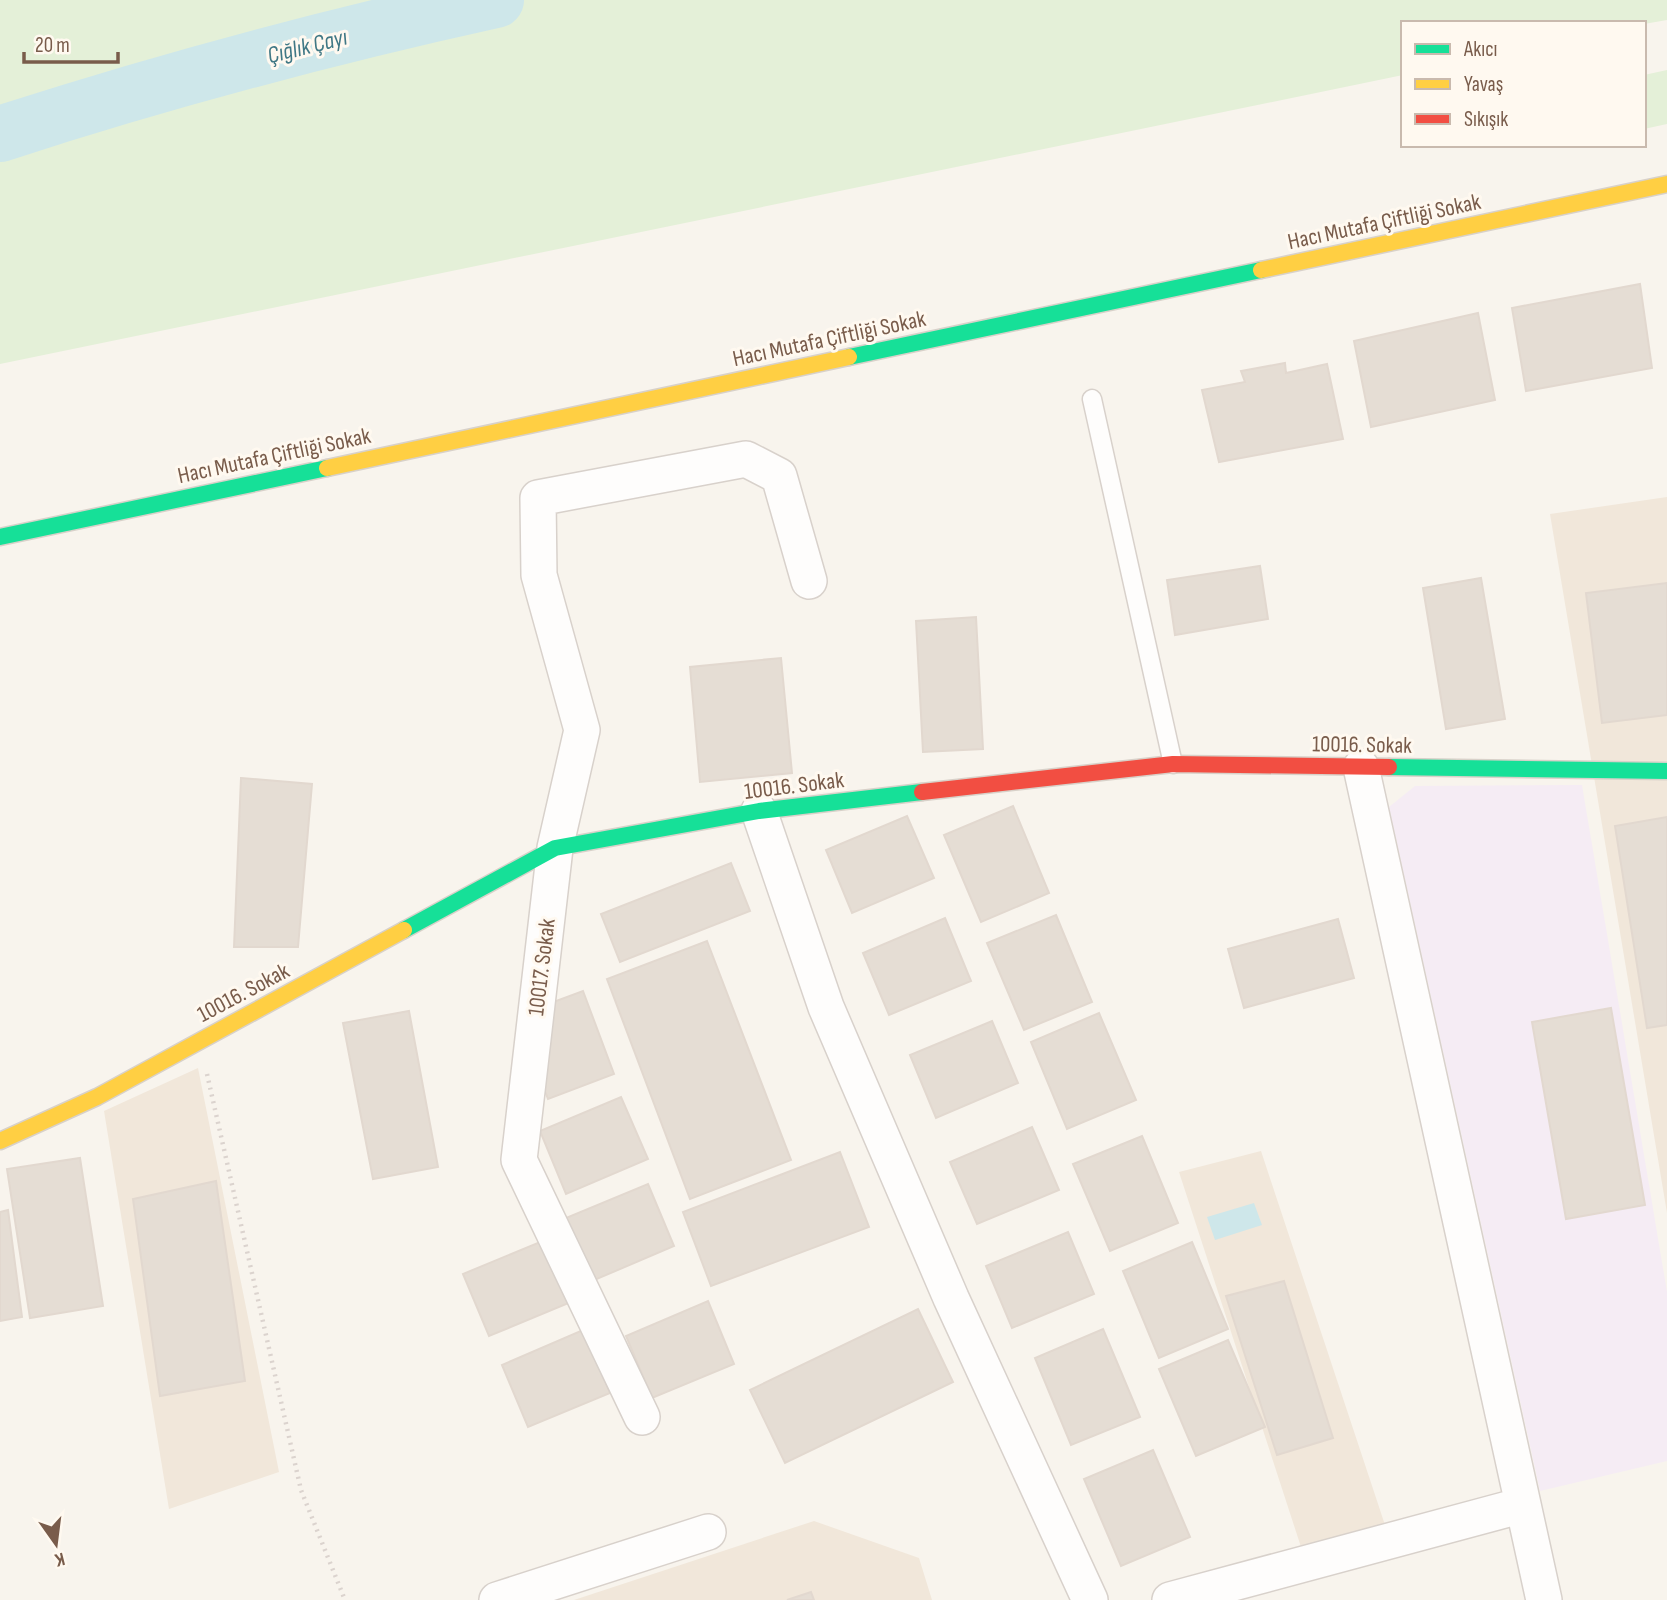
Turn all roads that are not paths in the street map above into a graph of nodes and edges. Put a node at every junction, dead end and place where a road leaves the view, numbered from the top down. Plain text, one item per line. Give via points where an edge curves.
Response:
1 (1667, 184) edge
2 (1093, 399) dead end
3 (0, 537) edge
4 (810, 582) dead end
5 (1173, 764) junction
6 (1361, 767) junction
7 (1667, 771) edge
8 (759, 811) junction
9 (555, 848) junction
10 (0, 1141) edge
11 (642, 1417) dead end
12 (1523, 1505) junction
13 (708, 1532) dead end
14 (497, 1600) edge
15 (1090, 1600) edge
16 (1170, 1600) edge
17 (1544, 1600) edge

1 - 3 street, Hacı Mutafa Çiftliği Sokak
2 - 5 lane
4 - 9 street, 10017. Sokak via 779,476 746,459 538,498 539,575 582,730
5 - 6 street, 10016. Sokak
5 - 8 street, 10016. Sokak
6 - 7 street, 10016. Sokak
6 - 12 street
8 - 9 street, 10016. Sokak
8 - 15 street via 826,1007 951,1298
9 - 10 street, 10016. Sokak via 97,1097
9 - 11 street, 10017. Sokak via 519,1160
12 - 16 street
12 - 17 street
13 - 14 street

